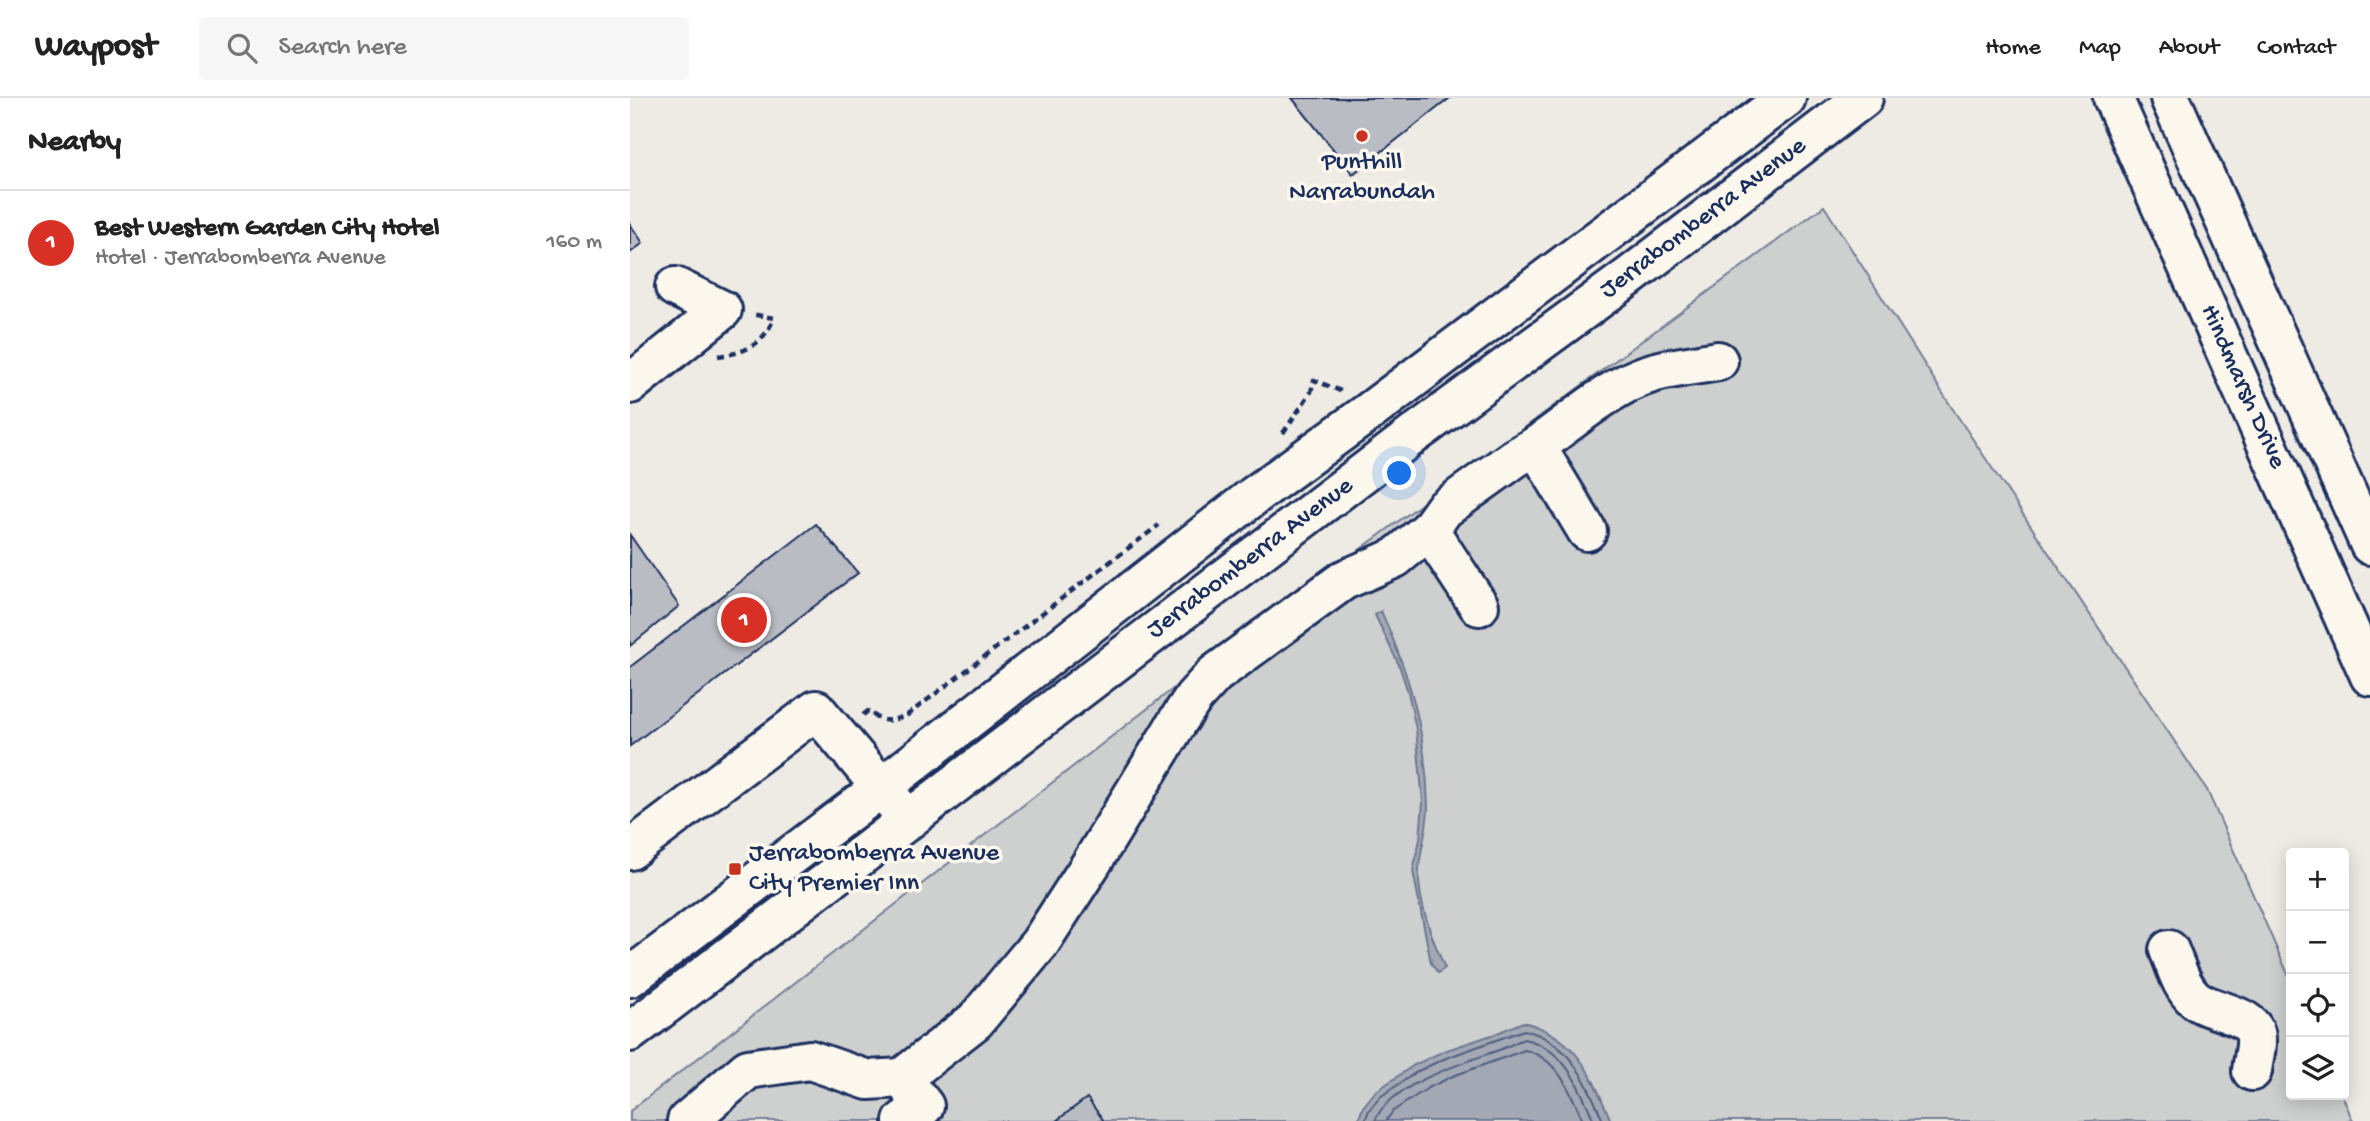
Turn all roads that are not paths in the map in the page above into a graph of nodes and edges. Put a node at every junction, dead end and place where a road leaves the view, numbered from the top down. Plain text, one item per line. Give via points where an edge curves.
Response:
1 (1786, 98) edge
2 (1863, 98) edge
3 (2096, 98) edge
4 (2113, 98) edge
5 (2170, 98) edge
6 (2172, 228) junction
7 (676, 287) dead end
8 (1718, 361) dead end
9 (630, 384) edge
10 (1386, 404) junction
11 (1452, 406) junction
12 (1536, 446) junction
13 (1370, 468) junction
14 (1429, 530) junction
15 (1587, 531) dead end
16 (2370, 545) edge
17 (1479, 606) dead end
18 (2370, 676) edge
19 (882, 787) junction
20 (908, 819) junction
21 (630, 850) edge
22 (2169, 950) dead end
23 (630, 977) edge
24 (630, 1032) edge
25 (2252, 1071) dead end
26 (902, 1078) junction
27 (687, 1121) edge
28 (903, 1121) edge

1 - 10 main road, Jerrabomberra Avenue
2 - 11 main road, Jerrabomberra Avenue
3 - 6 main road
4 - 6 main road, Hindmarsh Drive
5 - 16 main road, Hindmarsh Drive
6 - 18 main road, Hindmarsh Drive
7 - 9 main road via 722,310
8 - 12 main road via 1636,379
10 - 11 main road via 1423,410
10 - 13 main road via 1383,439
10 - 19 main road, Jerrabomberra Avenue via 1255,495
11 - 13 main road, Jerrabomberra Avenue
12 - 14 main road via 1444,509
12 - 15 main road
13 - 20 main road, Jerrabomberra Avenue
14 - 17 main road
14 - 26 main road via 1395,558 1344,580 1215,674 1178,721 1040,943 975,1021
19 - 20 main road
19 - 21 main road via 816,710
19 - 23 main road, Jerrabomberra Avenue
20 - 24 main road, Jerrabomberra Avenue
22 - 25 main road via 2192,996 2253,1028
26 - 27 main road via 868,1080 810,1060 748,1069
26 - 28 main road via 924,1106

